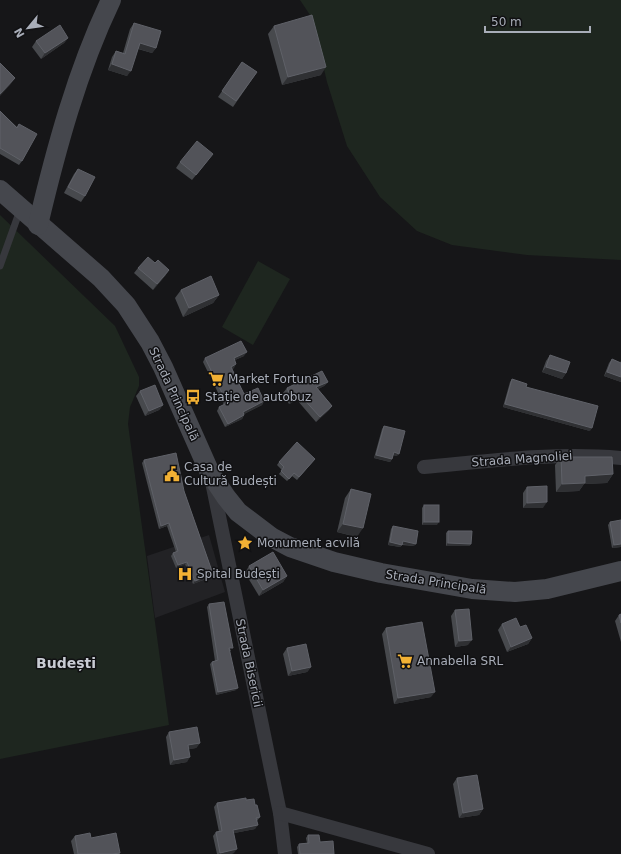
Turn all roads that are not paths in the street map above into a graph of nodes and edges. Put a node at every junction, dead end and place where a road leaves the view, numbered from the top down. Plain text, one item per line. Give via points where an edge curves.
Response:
1 (112, 0) edge
2 (0, 190) edge
3 (20, 209) junction
4 (38, 225) junction
5 (0, 266) edge
6 (621, 458) edge
7 (424, 467) dead end
8 (210, 473) junction
9 (621, 571) edge
10 (280, 812) junction
11 (285, 854) edge
12 (428, 854) edge

1 - 4 main road via 101,22 69,110
2 - 3 main road, Strada Principală
3 - 4 main road, Strada Principală
3 - 5 lane
4 - 8 main road, Strada Principală via 101,278 137,321 163,367
6 - 7 street, Strada Magnoliei via 578,455
8 - 9 main road, Strada Principală via 226,497 252,524 290,547 334,562 444,585 496,592 547,589
8 - 10 street, Strada Bisericii
10 - 11 street, Strada Bisericii
10 - 12 street

